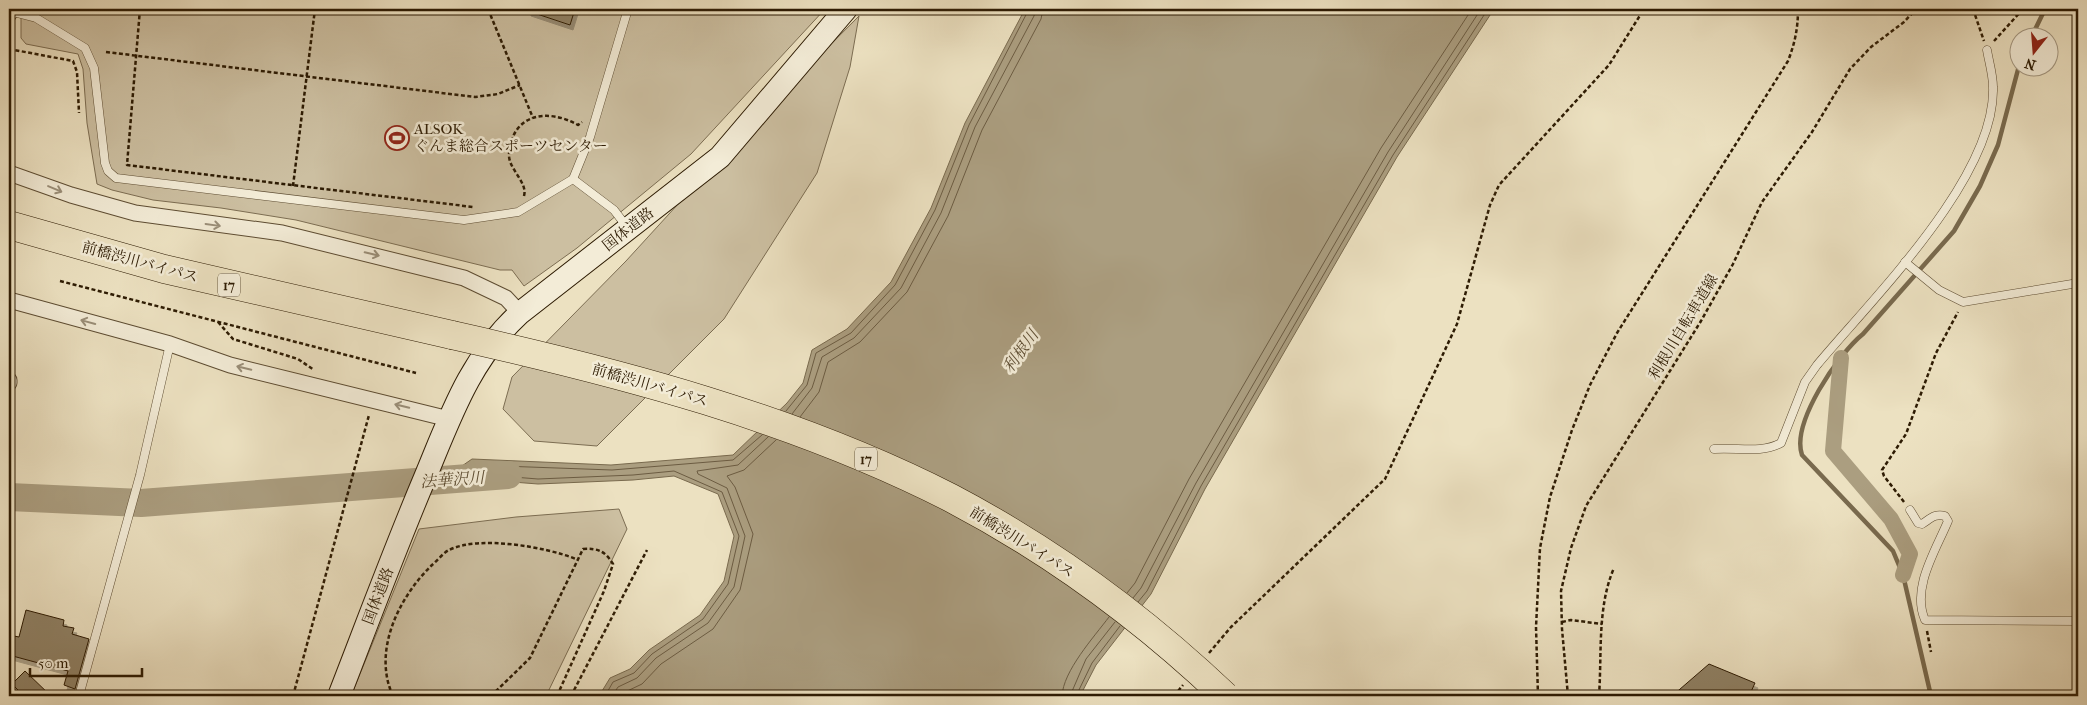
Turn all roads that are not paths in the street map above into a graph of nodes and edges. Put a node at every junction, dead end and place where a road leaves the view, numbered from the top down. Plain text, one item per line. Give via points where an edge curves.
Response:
1 (628, 9) edge
2 (846, 9) edge
3 (9, 11) edge
4 (1987, 50) road end
5 (9, 173) edge
6 (573, 178) junction
7 (9, 225) edge
8 (629, 229) junction
9 (1907, 263) junction
10 (2078, 283) edge
11 (9, 300) edge
12 (520, 313) junction
13 (170, 344) junction
14 (449, 419) junction
15 (1714, 449) dead end
16 (1910, 510) road end
17 (2078, 622) edge
18 (79, 696) edge
19 (339, 696) edge
20 (1225, 696) edge

1 - 6 lane via 590,137
2 - 8 street, 国体道路 via 720,157
3 - 6 lane via 36,18 85,48 94,68 105,163 116,178 464,220 518,212
4 - 9 lane via 1994,87 1987,130 1950,201
5 -> 12 street via 134,213 282,234 464,278 506,298
6 - 8 lane via 614,210
7 - 20 highway, 前橋渋川バイパス / 17, bridge via 164,269 570,363 694,397 805,434 902,475 984,517 1052,559 1126,612
8 - 12 street, 国体道路
9 - 10 lane via 1939,290 1963,302
9 - 15 lane via 1809,376 1781,443 1770,449
13 -> 11 street
12 - 14 street, 国体道路 via 494,339 481,358
14 -> 13 street via 230,365
13 - 18 lane via 138,479
14 - 19 street, 国体道路
16 - 17 lane via 1918,523 1940,515 1948,521 1920,594 1925,620

